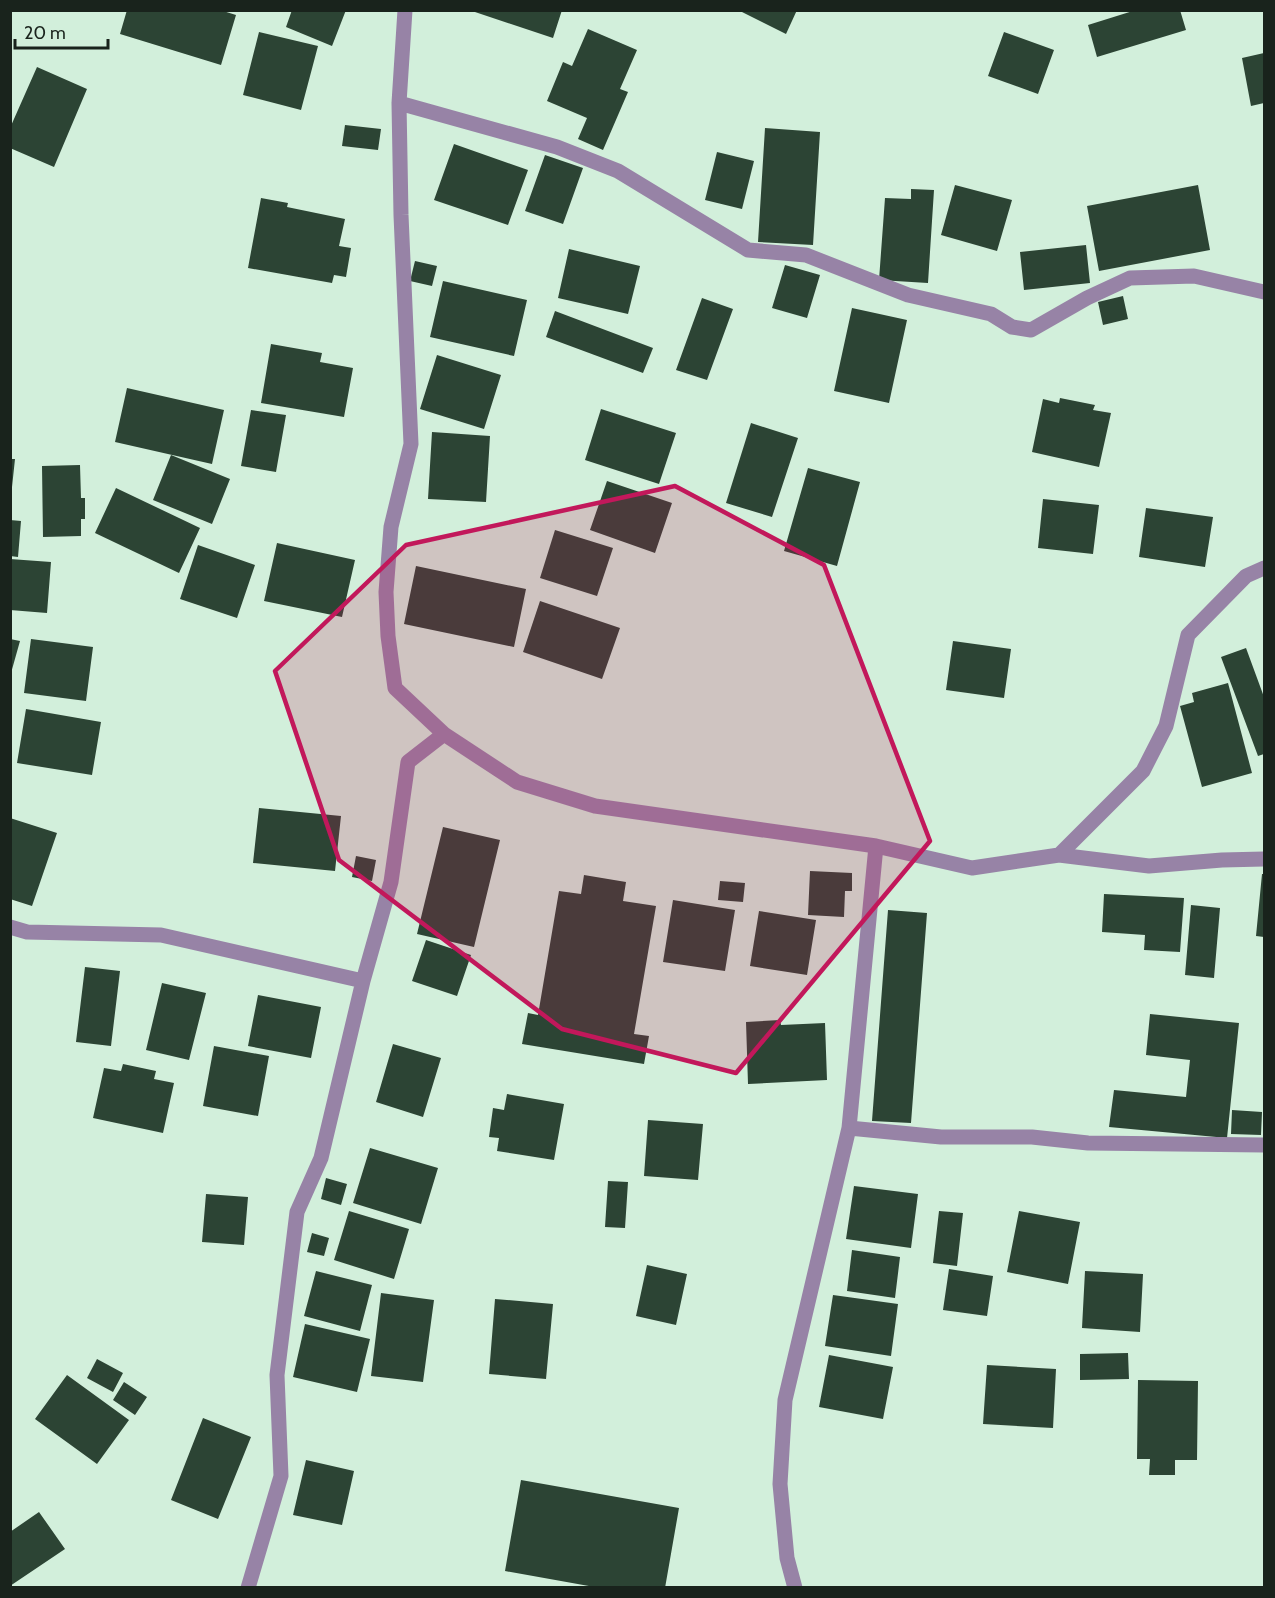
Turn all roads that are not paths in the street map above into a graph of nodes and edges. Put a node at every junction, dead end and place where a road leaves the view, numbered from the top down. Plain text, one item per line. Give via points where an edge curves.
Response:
1 (405, 10) edge
2 (399, 103) junction
3 (1264, 292) edge
4 (1264, 568) edge
5 (444, 734) junction
6 (876, 846) junction
7 (1059, 855) junction
8 (1264, 859) edge
9 (10, 927) edge
10 (363, 981) junction
11 (849, 1128) junction
12 (1264, 1145) edge
13 (248, 1587) edge
14 (795, 1587) edge

1 - 2 street
2 - 3 street via 557,147 618,171 748,250 806,255 908,295 991,314 1012,327 1031,330 1130,278 1194,276
2 - 5 street via 411,444 391,527 386,592 388,636 395,688
4 - 7 street via 1246,576 1188,635 1166,726 1143,771
5 - 6 street via 517,782 595,806
5 - 10 street via 408,762 391,882
6 - 7 street via 972,868
6 - 11 street
7 - 8 street via 1149,866
9 - 10 street via 27,932 161,935
10 - 13 street via 321,1158 297,1212 277,1375 281,1476
11 - 12 street via 941,1137 1032,1137 1099,1144
11 - 14 street via 785,1400 780,1484 787,1558

